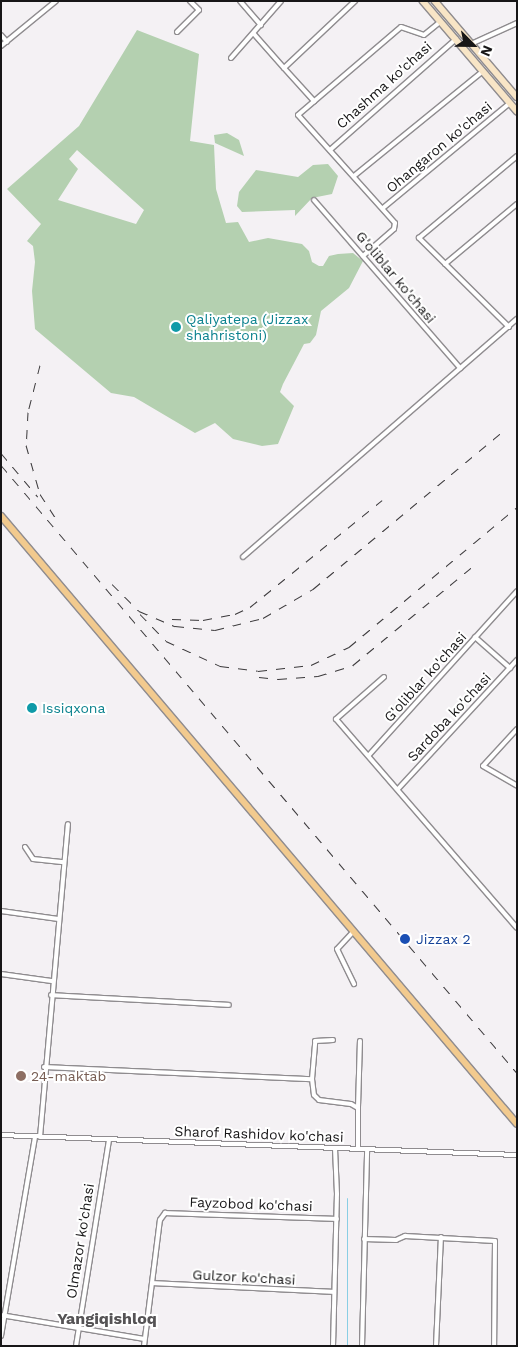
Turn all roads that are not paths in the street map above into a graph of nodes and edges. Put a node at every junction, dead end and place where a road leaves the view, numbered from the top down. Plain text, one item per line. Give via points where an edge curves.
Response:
1 (56, 1) edge
2 (190, 1) edge
3 (240, 1) edge
4 (281, 1) edge
5 (355, 1) edge
6 (423, 1) edge
7 (437, 2) edge
8 (440, 22) junction
9 (517, 22) edge
10 (261, 25) junction
11 (177, 32) dead end
12 (254, 34) junction
13 (1, 35) edge
14 (456, 39) junction
15 (7, 42) junction
16 (471, 44) junction
17 (1, 46) edge
18 (230, 58) dead end
19 (284, 68) junction
20 (482, 71) junction
21 (517, 97) edge
22 (314, 101) junction
23 (510, 103) junction
24 (517, 111) edge
25 (330, 150) junction
26 (517, 156) edge
27 (354, 176) junction
28 (314, 200) dead end
29 (517, 204) edge
30 (383, 208) junction
31 (363, 256) junction
32 (445, 264) junction
33 (517, 319) edge
34 (509, 326) junction
35 (460, 368) junction
36 (1, 516) edge
37 (243, 557) dead end
38 (517, 591) edge
39 (475, 637) junction
40 (517, 660) edge
41 (510, 668) junction
42 (384, 677) dead end
43 (517, 729) edge
44 (369, 755) junction
45 (517, 786) edge
46 (398, 789) junction
47 (68, 824) dead end
48 (25, 847) dead end
49 (64, 862) junction
50 (1, 911) edge
51 (58, 919) junction
52 (517, 928) edge
53 (353, 932) junction
54 (1, 974) edge
55 (52, 981) junction
56 (354, 984) dead end
57 (51, 995) junction
58 (228, 1005) dead end
59 (333, 1040) dead end
60 (360, 1041) dead end
61 (44, 1067) junction
62 (312, 1079) junction
63 (358, 1108) junction
64 (517, 1124) edge
65 (1, 1134) edge
66 (37, 1137) junction
67 (109, 1140) junction
68 (335, 1148) junction
69 (358, 1149) junction
70 (366, 1150) junction
71 (517, 1156) edge
72 (336, 1219) junction
73 (442, 1238) junction
74 (364, 1239) junction
75 (153, 1283) junction
76 (334, 1292) junction
77 (3, 1316) edge
78 (78, 1329) junction
79 (1, 1336) edge
80 (144, 1339) junction
81 (76, 1346) edge
82 (144, 1346) edge
83 (333, 1346) edge
84 (362, 1346) edge
85 (436, 1346) edge
86 (494, 1346) edge

1 - 15 street
2 - 11 street via 199,10
3 - 10 street
4 - 10 street
5 - 19 street
6 - 8 main road
7 - 16 main road
8 - 14 main road
8 - 22 street via 424,35 401,27
9 - 16 street
10 - 12 street
12 - 18 street
12 - 19 street
13 - 15 street
14 - 20 main road
14 - 25 street, Chashma ko'chasi
15 - 17 street
16 - 21 main road
19 - 22 street
20 - 23 main road
20 - 27 street
22 - 25 street via 298,115
23 - 24 main road
23 - 30 street, Ohangaron ko'chasi
25 - 27 street
26 - 32 street via 420,238
27 - 30 street
28 - 31 street, G'oliblar ko'chasi
29 - 32 street
30 - 31 street via 395,223 394,229
31 - 35 street, G'oliblar ko'chasi
32 - 34 street
33 - 34 street
34 - 35 street
35 - 37 street
36 - 53 main road
38 - 39 street, G'oliblar ko'chasi
39 - 41 street
39 - 44 street, G'oliblar ko'chasi
40 - 41 street, Sardoba ko'chasi
41 - 46 street, Sardoba ko'chasi
42 - 44 street via 336,719
43 - 45 street via 483,766
44 - 46 street
46 - 52 street
47 - 49 street
48 - 49 street via 33,859
49 - 51 street
50 - 51 street
51 - 55 street
53 - 56 street via 337,950
53 - 64 main road
54 - 55 street
55 - 57 street
57 - 58 street
57 - 61 street
59 - 62 street via 315,1041
60 - 63 street
61 - 62 street
61 - 66 street
62 - 63 street via 314,1095 319,1100 351,1104
63 - 69 street
65 - 66 street, Sharof Rashidov ko'chasi
66 - 67 street, Sharof Rashidov ko'chasi
66 - 77 street
67 - 68 street, Sharof Rashidov ko'chasi
67 - 78 street, Olmazor ko'chasi
68 - 69 street, Sharof Rashidov ko'chasi
68 - 72 street
69 - 70 street, Sharof Rashidov ko'chasi
70 - 71 street, Sharof Rashidov ko'chasi
70 - 74 street
72 - 75 street, Fayzobod ko'chasi via 165,1213 160,1220
72 - 76 street
73 - 74 street
73 - 85 street
73 - 86 street via 495,1241
74 - 84 street
75 - 76 street, Gulzor ko'chasi
75 - 80 street
76 - 83 street
77 - 78 street
77 - 79 street
78 - 80 street
78 - 81 street, Olmazor ko'chasi
80 - 82 street

